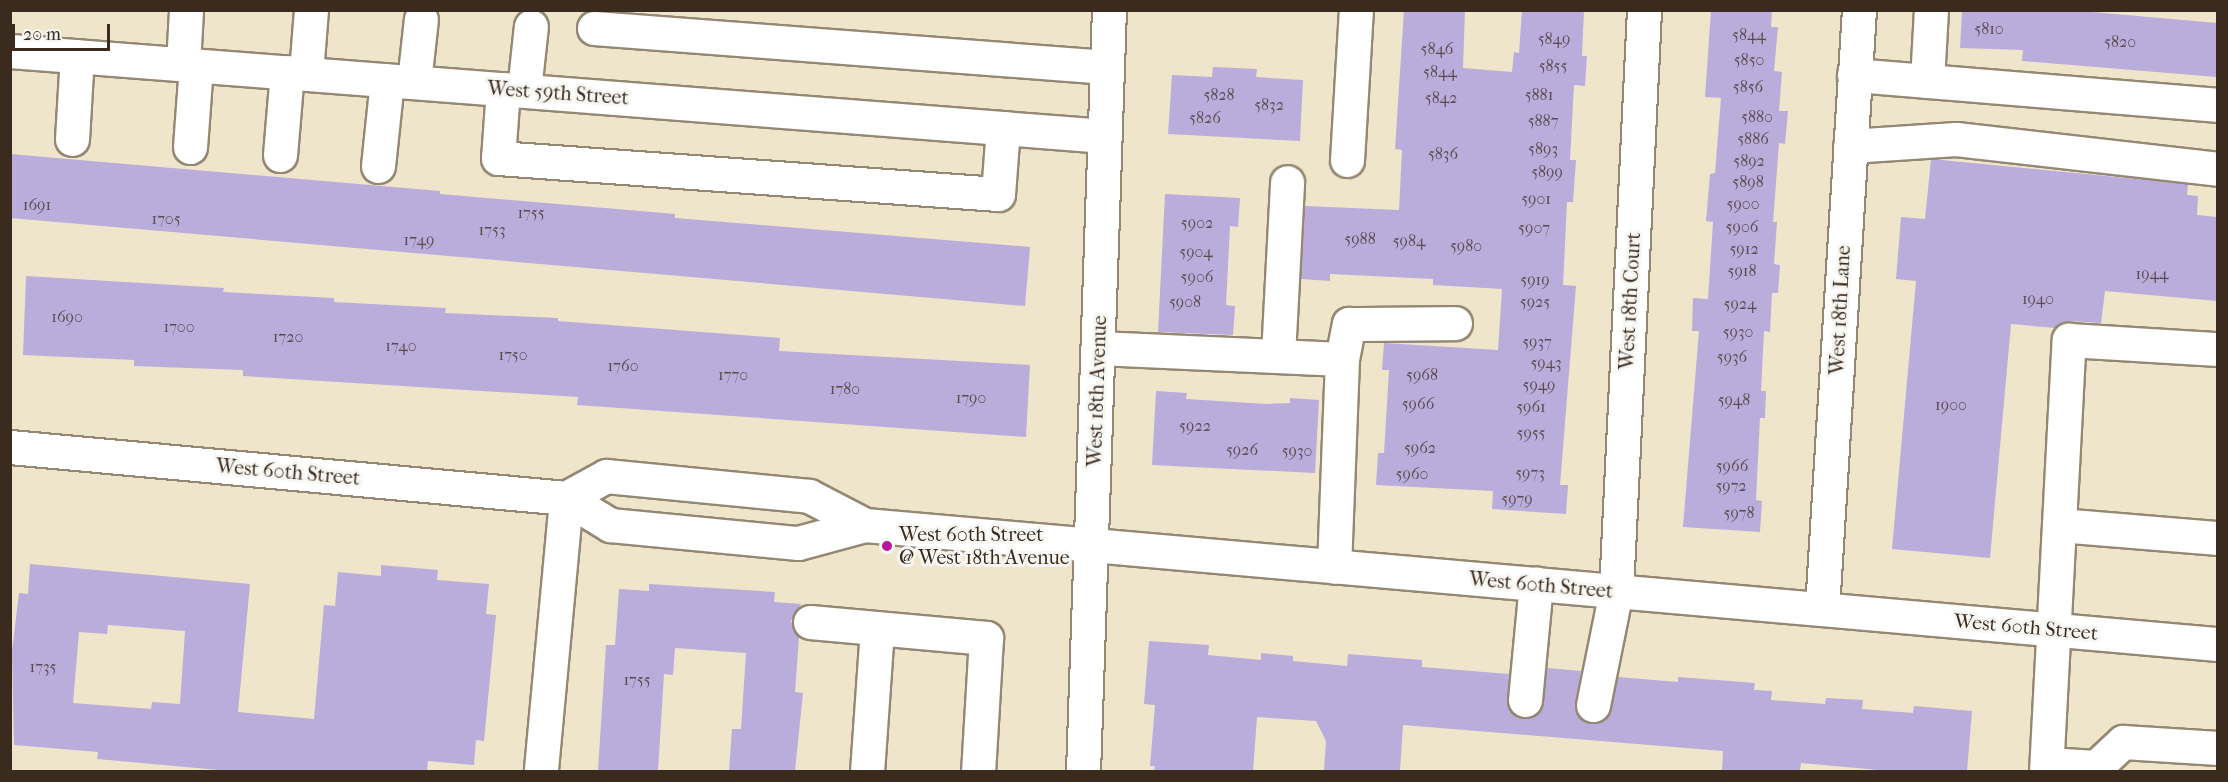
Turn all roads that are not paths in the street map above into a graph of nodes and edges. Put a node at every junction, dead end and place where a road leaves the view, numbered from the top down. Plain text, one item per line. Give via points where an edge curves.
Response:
1 (186, 10) edge
2 (311, 10) edge
3 (1110, 10) edge
4 (1356, 10) edge
5 (1644, 10) edge
6 (1859, 10) edge
7 (1931, 10) edge
8 (421, 19) dead end
9 (531, 26) dead end
10 (594, 28) dead end
11 (10, 51) edge
12 (77, 56) junction
13 (189, 64) junction
14 (1107, 67) junction
15 (296, 73) junction
16 (1854, 75) junction
17 (400, 81) junction
18 (1927, 81) junction
19 (514, 90) junction
20 (2217, 105) edge
21 (1003, 128) junction
22 (1105, 136) junction
23 (72, 139) dead end
24 (1850, 146) junction
25 (190, 147) dead end
26 (280, 155) dead end
27 (1347, 160) dead end
28 (378, 166) dead end
29 (2217, 169) edge
30 (1287, 182) dead end
31 (1455, 323) dead end
32 (1098, 348) junction
33 (2217, 349) edge
34 (1278, 356) junction
35 (1342, 359) junction
36 (10, 447) edge
37 (566, 498) junction
38 (865, 525) junction
39 (2059, 525) junction
40 (2217, 538) edge
41 (1093, 546) junction
42 (1334, 567) junction
43 (1536, 585) junction
44 (1616, 591) junction
45 (1822, 609) junction
46 (810, 622) dead end
47 (877, 628) junction
48 (2054, 630) junction
49 (2217, 644) edge
50 (1525, 700) dead end
51 (1593, 705) dead end
52 (2217, 748) edge
53 (2046, 768) edge
54 (541, 769) dead end
55 (867, 771) edge
56 (978, 771) edge
57 (1083, 771) edge

1 - 13 street
2 - 15 street
3 - 14 street, West 18th Avenue
4 - 27 street
5 - 44 street, West 18th Court
6 - 16 street, West 18th Lane
7 - 18 street
8 - 17 street
9 - 19 street
10 - 14 street
11 - 12 street, West 59th Street
12 - 13 street, West 59th Street
12 - 23 street
13 - 15 street, West 59th Street
13 - 25 street
14 - 22 street, West 18th Avenue
15 - 17 street, West 59th Street
15 - 26 street
16 - 18 street
16 - 24 street, West 18th Lane
17 - 19 street, West 59th Street
17 - 28 street
18 - 20 street
19 - 21 street, West 59th Street
19 - 21 street via 498,158 998,194
21 - 22 street, West 59th Street
22 - 32 street, West 18th Avenue
24 - 29 street via 1956,139
24 - 45 street, West 18th Lane
30 - 34 street
31 - 35 street via 1349,324
32 - 34 street
32 - 41 street, West 18th Avenue
33 - 39 street via 2069,340
34 - 35 street
35 - 42 street
36 - 37 street, West 60th Street
37 - 38 street, West 60th Street via 610,525 786,542 798,543
37 - 38 street, West 60th Street via 606,476 809,496
37 - 54 street
38 - 41 street, West 60th Street
39 - 40 street
39 - 48 street
41 - 42 street, West 60th Street
41 - 57 street, West 18th Avenue
42 - 43 street, West 60th Street
43 - 44 street, West 60th Street
43 - 50 street
44 - 45 street, West 60th Street
44 - 51 street, West 18th Court
45 - 48 street, West 60th Street
46 - 47 street
47 - 55 street
47 - 56 street via 986,638
48 - 49 street, West 60th Street
48 - 53 street
52 - 53 street via 2123,742 2096,767

